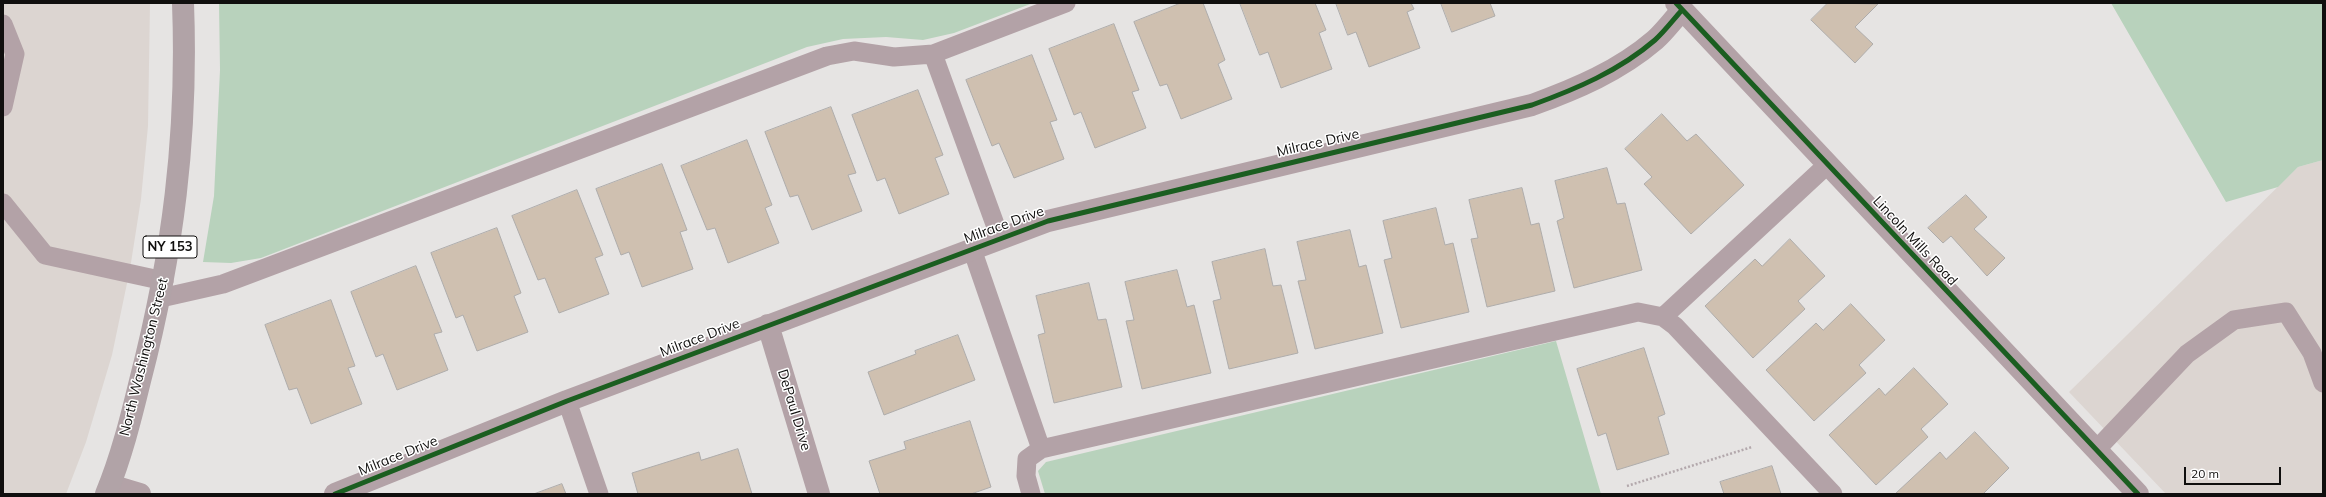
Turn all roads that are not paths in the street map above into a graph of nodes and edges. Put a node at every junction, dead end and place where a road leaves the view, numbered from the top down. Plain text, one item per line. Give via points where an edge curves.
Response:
1 (183, 3) edge
2 (1066, 3) edge
3 (1679, 7) edge
4 (3, 24) edge
5 (933, 54) junction
6 (3, 107) edge
7 (1828, 164) junction
8 (3, 202) edge
9 (1000, 238) junction
10 (972, 249) junction
11 (162, 290) junction
12 (1663, 316) junction
13 (768, 325) junction
14 (2323, 383) edge
15 (567, 401) junction
16 (1041, 449) junction
17 (2096, 450) junction
18 (108, 489) edge
19 (140, 494) edge
20 (335, 494) edge
21 (599, 494) edge
22 (820, 494) edge
23 (1031, 494) edge
24 (1833, 494) edge
25 (2138, 494) edge

1 - 11 main road, North Washington Street / NY 153 via 184,110 175,211
2 - 5 lane
3 - 7 street, Lincoln Mills Road
3 - 9 street, Milrace Drive via 1655,39 1616,67 1578,88 1532,105 1048,221
4 - 6 lane via 15,54
5 - 9 lane
5 - 11 lane via 894,57 854,51 827,56 223,284
7 - 12 lane
7 - 17 street, Lincoln Mills Road
8 - 11 lane via 45,254
9 - 10 street, Milrace Drive
10 - 13 street, Milrace Drive
10 - 16 lane
11 - 18 main road, North Washington Street / NY 153 via 134,406
12 - 16 lane via 1638,312
12 - 24 lane
13 - 15 street, Milrace Drive
13 - 22 street, DePaul Drive
14 - 17 lane via 2312,353 2286,312 2234,320 2187,354
15 - 20 street, Milrace Drive
15 - 21 lane
16 - 23 lane via 1027,459 1026,476
17 - 25 street, Lincoln Mills Road
18 - 19 street

